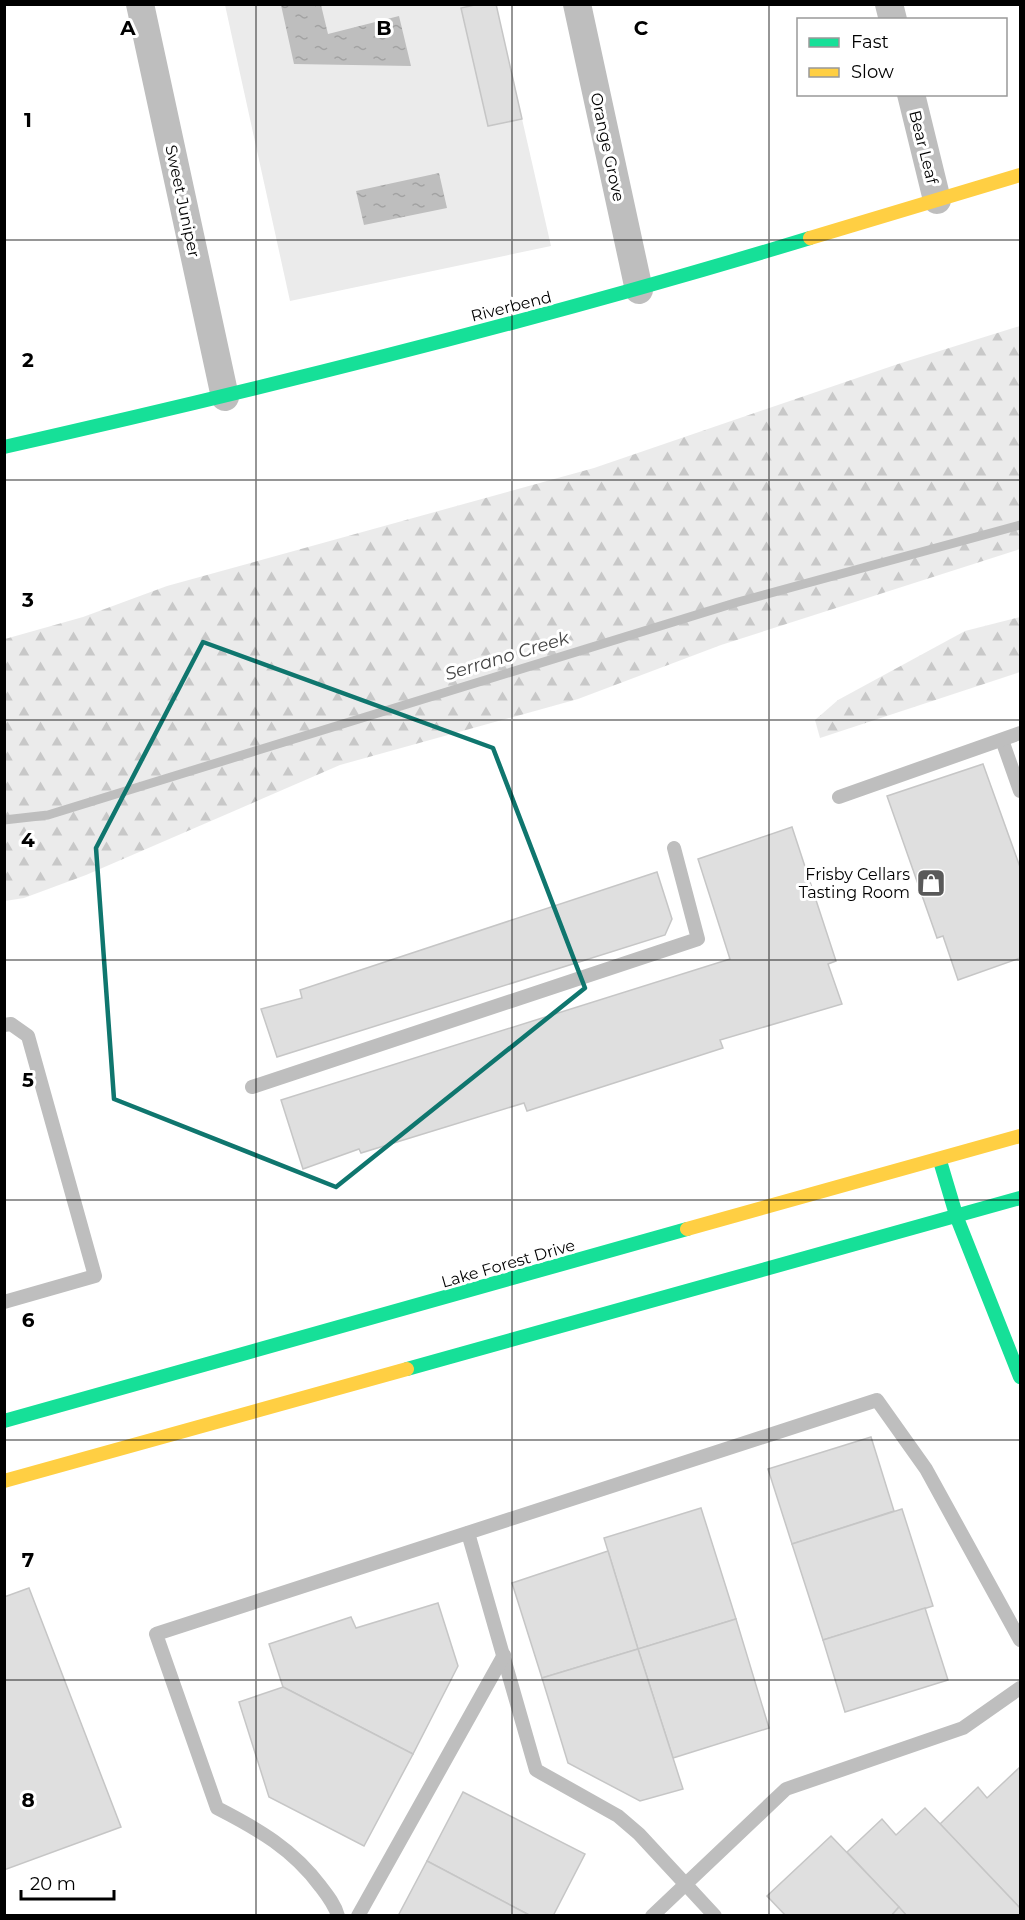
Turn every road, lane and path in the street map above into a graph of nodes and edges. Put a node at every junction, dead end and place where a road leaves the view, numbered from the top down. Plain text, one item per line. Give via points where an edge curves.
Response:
1 (140, 4) edge
2 (577, 4) edge
3 (911, 96) edge
4 (1020, 175) edge
5 (937, 200) junction
6 (639, 290) junction
7 (225, 397) junction
8 (4, 447) edge
9 (1020, 733) edge
10 (1002, 740) junction
11 (1020, 791) edge
12 (839, 797) dead end
13 (674, 848) dead end
14 (4, 1025) edge
15 (252, 1087) dead end
16 (1020, 1136) edge
17 (940, 1161) junction
18 (1020, 1198) edge
19 (957, 1218) junction
20 (4, 1302) edge
21 (1020, 1377) edge
22 (4, 1421) edge
23 (4, 1481) edge
24 (468, 1533) junction
25 (1020, 1640) edge
26 (504, 1656) junction
27 (1020, 1688) edge
28 (686, 1884) junction
29 (338, 1916) edge
30 (358, 1916) edge
31 (652, 1916) edge
32 (715, 1916) edge

1 - 7 street, Sweet Juniper
2 - 6 street, Orange Grove
3 - 5 street, Bear Leaf
4 - 5 main road, Riverbend
5 - 6 main road, Riverbend
6 - 7 main road, Riverbend
7 - 8 main road, Riverbend
9 - 10 lane
10 - 11 lane
10 - 12 lane
13 - 15 lane via 698,939
14 - 20 lane via 11,1024 28,1036 95,1276
16 - 17 main road, Lake Forest Drive
17 - 19 main road
17 - 22 main road, Lake Forest Drive
18 - 19 main road
19 - 21 main road
19 - 23 main road
24 - 25 lane via 877,1400 951,1510
24 - 26 lane
24 - 29 lane via 156,1634 217,1808 281,1844 311,1873 336,1907
26 - 28 lane via 536,1770 618,1816
26 - 30 lane
27 - 28 lane via 963,1728 786,1789
28 - 31 lane
28 - 32 lane

